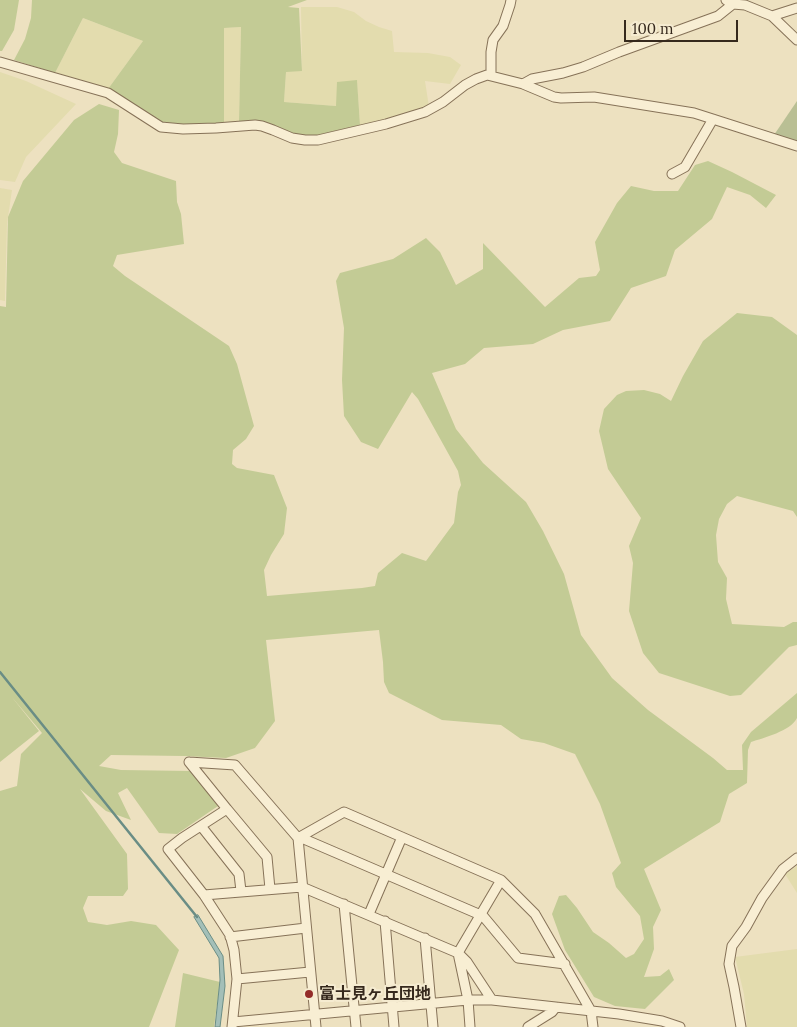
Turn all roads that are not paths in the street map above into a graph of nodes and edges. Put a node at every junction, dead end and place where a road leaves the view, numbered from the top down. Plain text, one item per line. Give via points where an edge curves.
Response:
1 (510, 0) edge
2 (729, 2) edge
3 (797, 8) edge
4 (772, 16) junction
5 (797, 40) edge
6 (0, 62) edge
7 (491, 75) junction
8 (523, 84) junction
9 (713, 119) junction
10 (797, 146) edge
11 (672, 174) dead end
12 (226, 809) junction
13 (201, 826) junction
14 (402, 837) junction
15 (298, 838) junction
16 (797, 858) edge
17 (386, 874) junction
18 (501, 880) junction
19 (302, 887) junction
20 (270, 889) junction
21 (241, 891) junction
22 (204, 895) junction
23 (344, 904) junction
24 (369, 914) junction
25 (480, 915) junction
26 (385, 921) junction
27 (306, 928) junction
28 (230, 938) junction
29 (425, 938) junction
30 (458, 953) junction
31 (565, 964) junction
32 (310, 972) junction
33 (237, 979) junction
34 (468, 1000) junction
35 (492, 1000) junction
36 (430, 1004) junction
37 (556, 1007) junction
38 (392, 1008) junction
39 (354, 1011) junction
40 (591, 1011) junction
41 (314, 1015) junction
42 (233, 1025) edge
43 (316, 1027) edge
44 (356, 1027) edge
45 (394, 1027) edge
46 (433, 1027) edge
47 (470, 1027) edge
48 (528, 1027) edge
49 (593, 1027) edge
50 (680, 1027) edge
51 (741, 1027) edge

1 - 7 street via 503,26 493,40
2 - 4 street
2 - 8 street via 718,16 583,67
3 - 4 street
4 - 5 street
6 - 7 street via 108,93 161,127 255,125 306,140 318,140 425,112 465,85
7 - 8 street
8 - 9 street via 554,97 594,97
9 - 10 street
9 - 11 street via 685,167
12 - 13 street
12 - 15 street via 189,762 235,764
12 - 20 street via 267,857
13 - 21 street via 239,874
13 - 22 street via 168,849
14 - 15 street via 344,812
14 - 17 street
14 - 18 street
15 - 17 street
15 - 19 street
16 - 51 street via 783,869 732,946 729,964
17 - 24 street
17 - 25 street
18 - 25 street
18 - 31 street via 535,914
19 - 20 street
19 - 23 street
19 - 27 street
20 - 21 street
21 - 22 street
22 - 28 street
23 - 24 street
23 - 39 street
24 - 26 street
25 - 30 street
25 - 31 street via 518,958
26 - 29 street
26 - 38 street
27 - 28 street
27 - 32 street
28 - 33 street
29 - 30 street
29 - 36 street
30 - 34 street
30 - 35 street
31 - 40 street
32 - 33 street
32 - 41 street
33 - 42 street
34 - 35 street
34 - 36 street
34 - 47 street
35 - 37 street
36 - 38 street
36 - 46 street
37 - 40 street
37 - 48 street
38 - 39 street
38 - 45 street
39 - 41 street
39 - 44 street
40 - 49 street
40 - 50 street via 662,1021
41 - 42 street
41 - 43 street

